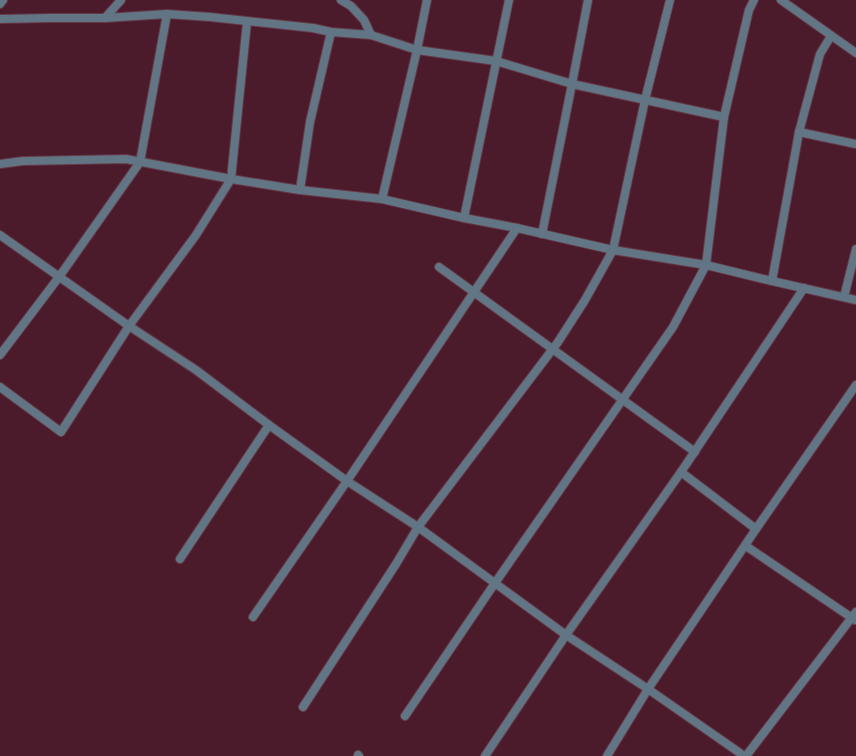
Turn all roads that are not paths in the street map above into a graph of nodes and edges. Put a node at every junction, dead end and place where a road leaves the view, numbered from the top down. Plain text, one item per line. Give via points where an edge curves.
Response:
1 (3, 0) edge
2 (121, 0) edge
3 (341, 0) edge
4 (427, 0) edge
5 (509, 0) edge
6 (588, 0) edge
7 (670, 0) edge
8 (754, 0) edge
9 (783, 1) edge
10 (0, 4) edge
11 (167, 14) junction
12 (105, 18) junction
13 (0, 19) edge
14 (247, 22) junction
15 (331, 32) junction
16 (371, 35) junction
17 (831, 36) junction
18 (417, 50) junction
19 (856, 53) edge
20 (496, 61) junction
21 (572, 84) junction
22 (646, 100) junction
23 (724, 117) junction
24 (799, 132) junction
25 (856, 144) edge
26 (140, 162) junction
27 (0, 164) edge
28 (232, 179) junction
29 (300, 190) junction
30 (382, 199) junction
31 (464, 218) junction
32 (517, 228) junction
33 (542, 234) junction
34 (0, 235) edge
35 (856, 249) edge
36 (613, 250) junction
37 (706, 266) junction
38 (439, 267) dead end
39 (59, 277) junction
40 (772, 281) junction
41 (804, 288) junction
42 (475, 292) junction
43 (844, 297) junction
44 (856, 300) edge
45 (129, 326) junction
46 (554, 349) junction
47 (0, 355) edge
48 (856, 385) edge
49 (0, 388) edge
50 (623, 399) junction
51 (269, 425) junction
52 (695, 452) junction
53 (681, 472) junction
54 (348, 481) junction
55 (418, 527) junction
56 (756, 529) junction
57 (746, 546) junction
58 (180, 559) dead end
59 (495, 583) junction
60 (253, 617) dead end
61 (855, 617) edge
62 (566, 634) junction
63 (648, 689) junction
64 (303, 707) dead end
65 (405, 716) dead end
66 (485, 756) edge
67 (607, 756) edge
68 (742, 756) edge
69 (746, 756) edge

1 - 10 street
2 - 12 street
3 - 16 street via 351,6 364,20
4 - 18 street
5 - 20 street
6 - 21 street
7 - 22 street
8 - 23 street via 749,10
9 - 17 street
11 - 12 street
11 - 14 street
11 - 26 street
12 - 13 street
14 - 15 street
14 - 28 street
15 - 16 street
15 - 29 street via 310,122
16 - 18 street
17 - 19 street
17 - 24 street via 820,54
18 - 20 street
18 - 30 street
20 - 21 street
20 - 31 street
21 - 22 street
21 - 33 street
22 - 23 street
22 - 36 street
23 - 37 street
24 - 25 street
24 - 40 street
26 - 27 street via 126,159 23,161
26 - 28 street
26 - 39 street
28 - 29 street
28 - 45 street via 196,234
29 - 30 street
30 - 31 street
31 - 32 street
32 - 33 street
32 - 42 street
33 - 36 street
34 - 39 street
35 - 43 street
36 - 37 street
36 - 46 street
37 - 40 street
37 - 50 street via 673,327
38 - 42 street
39 - 45 street
39 - 47 street
40 - 41 street
41 - 43 street
41 - 52 street
42 - 46 street
42 - 54 street
43 - 44 street
45 - 49 street via 61,432
45 - 51 street via 196,370
46 - 50 street
46 - 55 street
48 - 56 street
50 - 52 street
50 - 59 street
51 - 54 street
51 - 58 street
52 - 53 street
53 - 56 street
53 - 62 street
54 - 55 street
54 - 60 street
55 - 59 street
55 - 64 street
56 - 57 street
57 - 61 street
57 - 63 street
59 - 62 street
59 - 65 street
61 - 69 street
62 - 63 street
62 - 66 street
63 - 67 street
63 - 68 street

